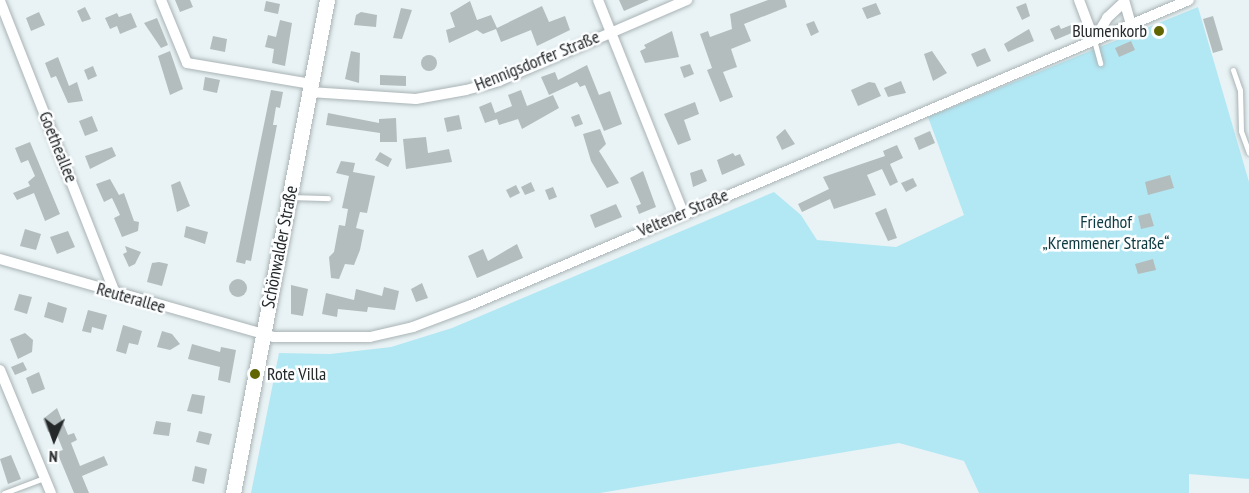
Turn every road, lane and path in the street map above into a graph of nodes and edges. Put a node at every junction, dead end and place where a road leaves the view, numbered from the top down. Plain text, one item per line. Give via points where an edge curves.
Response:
1 (13, 0) edge
2 (161, 0) edge
3 (327, 0) edge
4 (598, 0) edge
5 (687, 0) edge
6 (1079, 0) edge
7 (1189, 0) edge
8 (1123, 2) edge
9 (1, 4) edge
10 (1131, 24) junction
11 (610, 32) junction
12 (1094, 40) junction
13 (1100, 63) dead end
14 (1233, 70) dead end
15 (310, 88) junction
16 (1249, 153) edge
17 (290, 197) junction
18 (328, 198) dead end
19 (683, 212) junction
20 (0, 259) edge
21 (115, 293) junction
22 (263, 334) junction
23 (0, 370) edge
24 (44, 478) junction
25 (4, 493) edge
26 (51, 493) edge
27 (233, 493) edge

1 - 9 street
2 - 15 street, Hennigsdorfer Straße via 187,63
3 - 15 main road, Schönwalder Straße
4 - 11 street
5 - 11 street, Hennigsdorfer Straße
6 - 12 street
7 - 10 street, Veltener Straße
8 - 10 street
8 - 12 street via 1107,18
9 - 21 street, Goetheallee
10 - 12 street, Veltener Straße
11 - 15 street, Hennigsdorfer Straße via 499,81 466,90 416,99
11 - 19 street
12 - 13 lane
12 - 19 street, Veltener Straße
14 - 16 lane via 1240,90 1241,131
15 - 17 main road, Schönwalder Straße
17 - 18 lane
17 - 22 main road, Schönwalder Straße
19 - 22 street, Veltener Straße via 412,327 339,339 301,340
20 - 21 street, Reuterallee
21 - 22 street, Reuterallee
22 - 27 main road, Schönwalder Straße
23 - 24 street
24 - 25 lane
24 - 26 street

